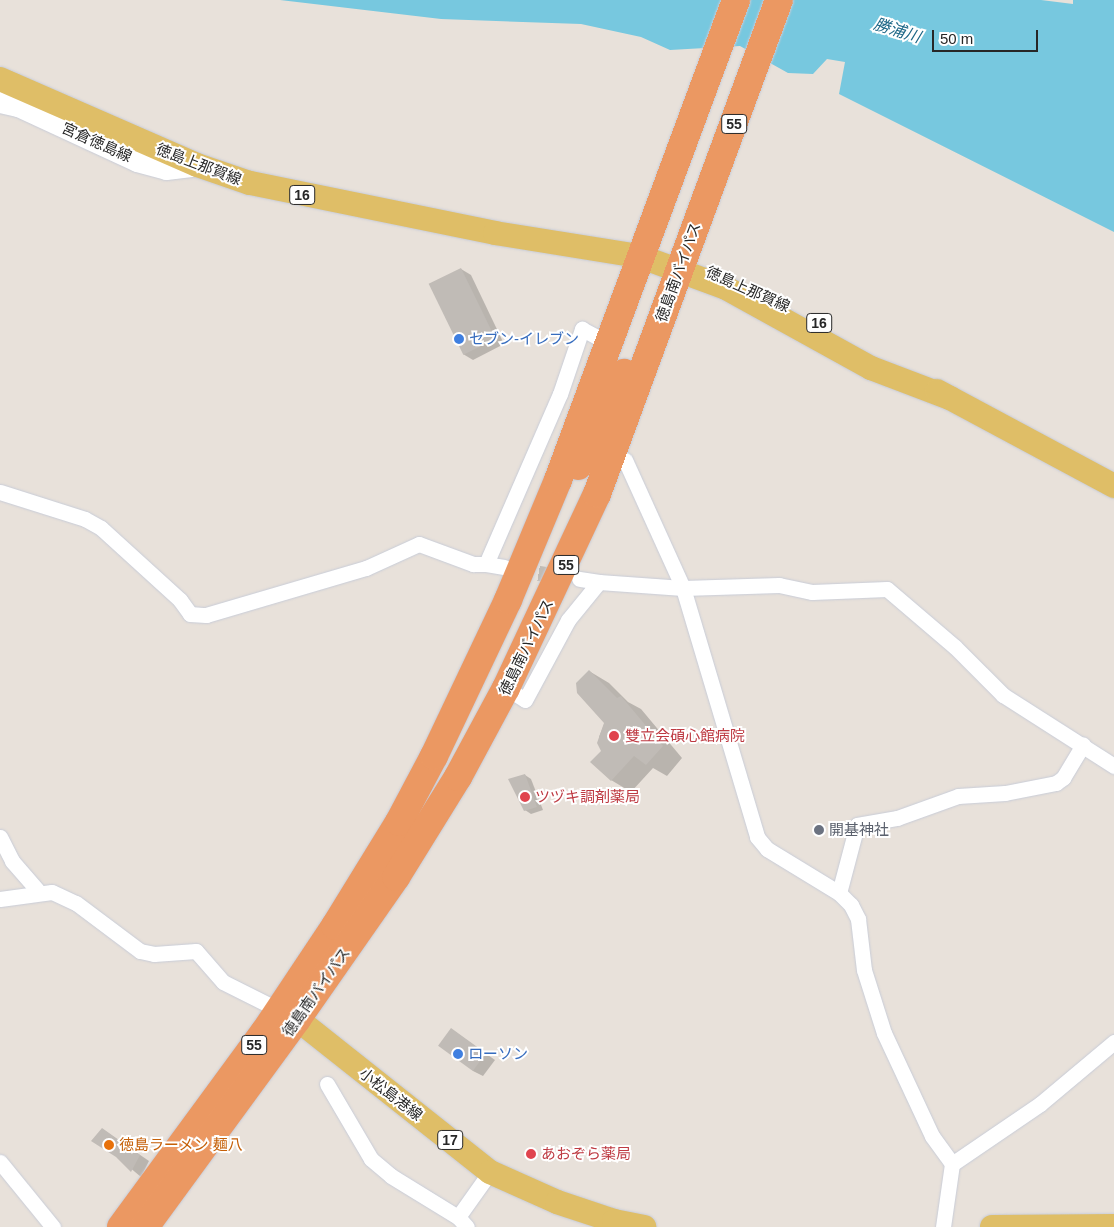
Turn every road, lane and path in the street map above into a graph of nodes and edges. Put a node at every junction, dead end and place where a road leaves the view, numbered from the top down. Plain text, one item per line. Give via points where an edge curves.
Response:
1 (736, 0) edge
2 (779, 0) edge
3 (0, 79) edge
4 (0, 102) edge
5 (197, 165) junction
6 (644, 244) junction
7 (678, 260) junction
8 (608, 343) junction
9 (626, 460) dead end
10 (1114, 486) edge
11 (0, 492) edge
12 (537, 531) junction
13 (486, 564) junction
14 (504, 567) tunnel mouth
15 (579, 579) tunnel mouth
16 (598, 582) junction
17 (683, 588) junction
18 (506, 688) junction
19 (1083, 745) junction
20 (1114, 766) edge
21 (0, 837) edge
22 (387, 867) junction
23 (38, 892) junction
24 (839, 894) junction
25 (0, 899) edge
26 (288, 1015) junction
27 (1114, 1042) edge
28 (327, 1084) dead end
29 (0, 1162) edge
30 (952, 1164) junction
31 (490, 1172) junction
32 (462, 1222) edge
33 (1114, 1226) edge
34 (53, 1227) edge
35 (121, 1227) edge
36 (146, 1227) edge
37 (644, 1227) edge
38 (943, 1227) edge
39 (992, 1227) edge

1 - 6 highway, 徳島南バイパス / 55
2 - 7 highway, 徳島南バイパス / 55
3 - 5 main road, 徳島上那賀線 / 16
4 - 5 main road, 宮倉徳島線 via 18,106 137,161 166,169
5 - 6 main road, 徳島上那賀線 / 16 via 300,195 409,214 495,222
6 - 7 main road, 徳島上那賀線 / 16
6 - 8 highway, 徳島南バイパス / 55
7 - 10 main road, 徳島上那賀線 / 16 via 766,294
7 - 12 highway via 611,404 568,485
7 - 18 highway, 徳島南バイパス / 55 via 597,494
8 - 12 highway, 徳島南バイパス / 55
8 - 13 street via 582,329 560,394
9 - 17 street
11 - 13 street via 85,519 101,528 180,600 190,614 206,615 366,568 419,544 473,564
12 - 22 highway, 徳島南バイパス / 55 via 476,671 399,822
13 - 14 street
15 - 16 street
16 - 17 street
16 - 18 street via 568,620 525,700
17 - 19 street via 779,585 812,592 887,589 960,652 1003,695
17 - 24 street via 757,837 767,848
18 - 22 highway, 徳島南バイパス / 55 via 458,777 416,843
19 - 20 street
19 - 24 street via 1063,778 1056,783 1006,793 958,796 897,818 857,825
21 - 23 street via 12,861
22 - 26 highway, 徳島南バイパス / 55
23 - 25 street via 12,900
23 - 26 street via 52,892 76,903 140,951 154,954 196,951 223,982
24 - 30 street via 851,905 858,919 864,970 884,1033 932,1136
26 - 31 main road, 小松島港線 / 17
26 - 35 highway, 徳島南バイパス / 55
26 - 36 highway, 徳島南バイパス / 55
27 - 30 street via 1040,1104
28 - 32 street via 371,1159 391,1176
29 - 34 street
30 - 38 street
31 - 32 street
31 - 37 main road, 小松島港線 / 17 via 557,1202 614,1221
33 - 39 main road

